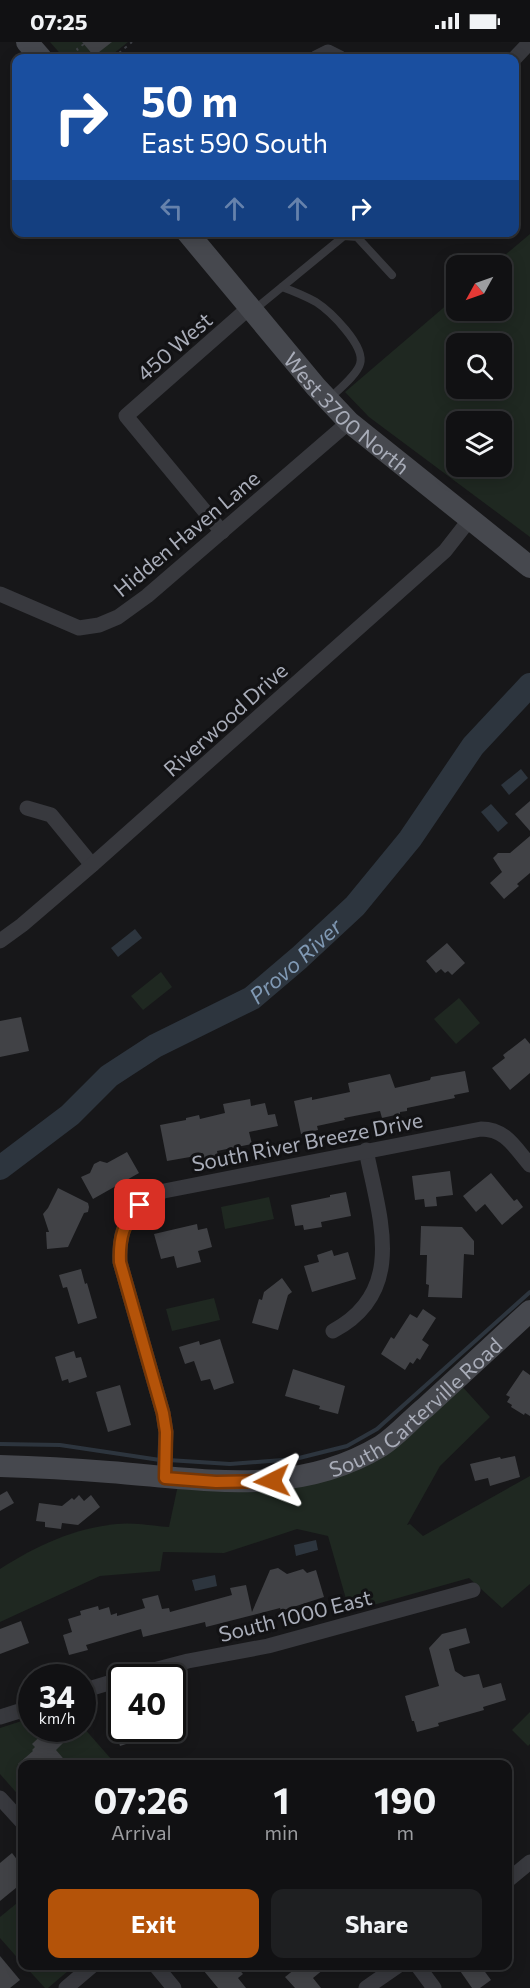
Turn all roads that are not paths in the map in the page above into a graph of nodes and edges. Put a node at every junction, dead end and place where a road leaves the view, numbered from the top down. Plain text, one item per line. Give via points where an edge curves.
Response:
1 (27, 42) edge
2 (530, 42) edge
3 (38, 54) edge
4 (519, 54) edge
5 (191, 237) edge
6 (343, 237) edge
7 (357, 237) edge
8 (392, 274) dead end
9 (282, 287) junction
10 (251, 309) junction
11 (328, 400) junction
12 (349, 422) junction
13 (470, 519) junction
14 (222, 532) junction
15 (530, 567) edge
16 (0, 594) edge
17 (27, 808) dead end
18 (92, 865) junction
19 (0, 941) edge
20 (366, 1150) junction
21 (530, 1165) edge
22 (530, 1311) edge
23 (333, 1331) dead end
24 (0, 1466) edge
25 (165, 1478) junction
26 (473, 1590) dead end
27 (177, 1664) edge
28 (18, 1711) edge
29 (0, 1717) edge
30 (0, 1798) edge
31 (18, 1818) edge
32 (530, 1862) edge
33 (512, 1877) edge
34 (87, 1970) edge
35 (159, 1970) edge
36 (392, 1970) edge
37 (421, 1970) edge
38 (66, 1988) edge
39 (174, 1988) edge
40 (366, 1988) edge
41 (434, 1988) edge

1 - 3 street
2 - 4 street
5 - 10 street, West 3700 North
6 - 9 lane
7 - 8 lane
9 - 10 lane
9 - 11 lane via 318,303 332,315 360,354 361,364
10 - 11 street, West 3700 North
10 - 14 street, 450 West via 126,416
11 - 12 street, West 3700 North
12 - 13 street, West 3700 North
12 - 14 street, Hidden Haven Lane
13 - 15 street, West 3700 North
13 - 18 street, Riverwood Drive via 445,551
14 - 16 street, Hidden Haven Lane via 147,596 99,626 79,628
17 - 18 street via 51,815
18 - 19 street, Riverwood Drive
20 - 21 street, South River Breeze Drive via 485,1129 503,1134
20 - 23 street via 384,1239 381,1272 366,1306
20 - 25 street, South River Breeze Drive via 164,1191 140,1205 126,1221 119,1246 120,1262 163,1413
22 - 25 street, South Carterville Road via 382,1445 351,1461 287,1479 216,1482
24 - 25 street, South Carterville Road
26 - 27 street, South 1000 East via 268,1646
28 - 29 street
30 - 31 street
32 - 33 street
34 - 38 street
35 - 39 street
36 - 40 street
37 - 41 street

